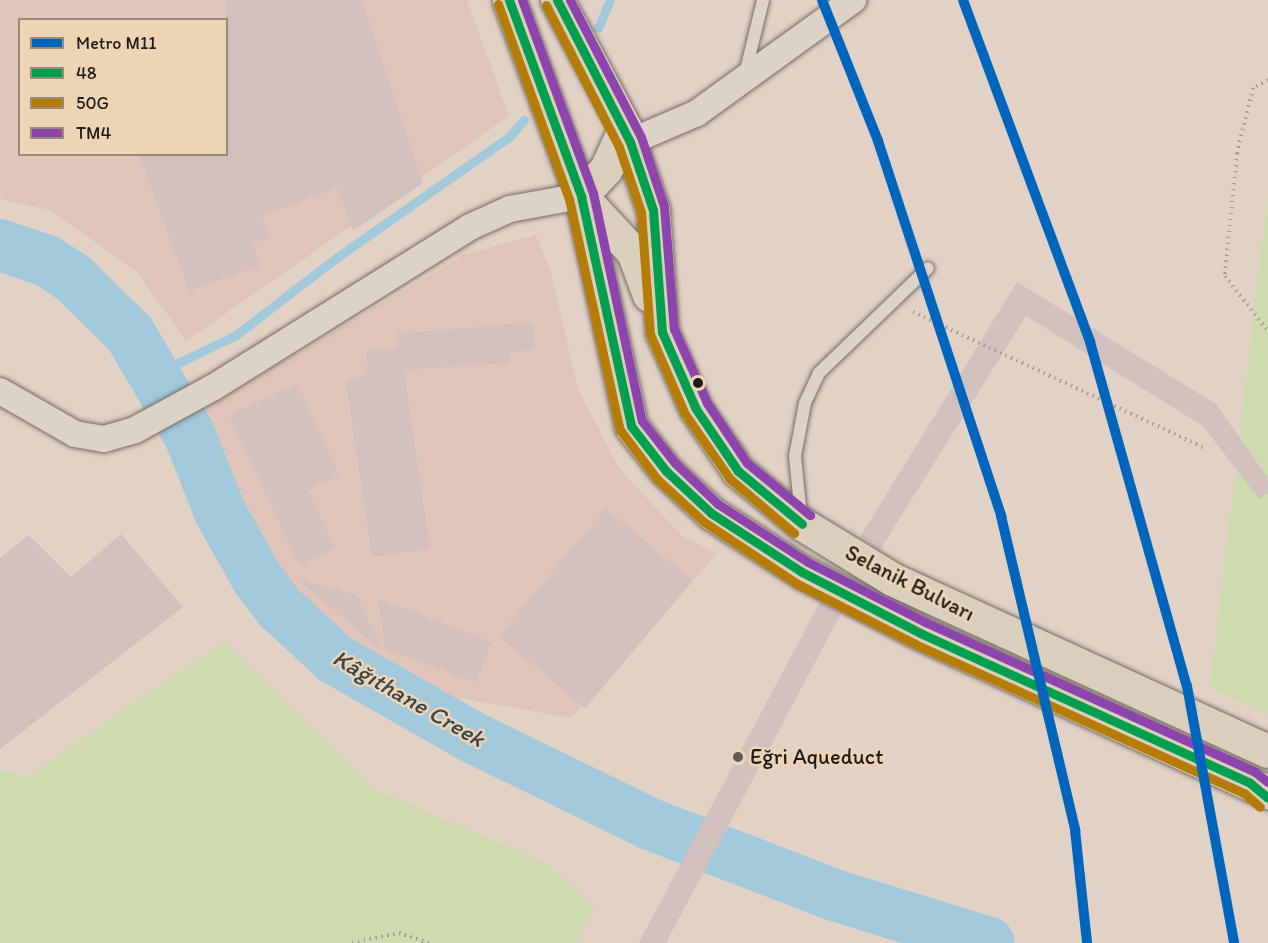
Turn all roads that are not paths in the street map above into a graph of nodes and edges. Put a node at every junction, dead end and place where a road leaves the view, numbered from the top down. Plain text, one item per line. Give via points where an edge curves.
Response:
1 (509, 0) edge
2 (557, 0) edge
3 (763, 0) edge
4 (853, 0) edge
5 (743, 81) junction
6 (628, 135) junction
7 (581, 196) junction
8 (928, 268) dead end
9 (662, 332) junction
10 (0, 391) edge
11 (802, 524) junction
12 (1268, 751) edge
13 (1262, 791) edge

1 - 7 main road, Selanik Bulvarı
2 - 6 main road, Selanik Bulvarı
3 - 5 lane
4 - 5 street
5 - 6 street via 697,113
6 - 7 main road via 601,177
6 - 9 main road, Selanik Bulvarı via 652,210
7 - 9 main road via 633,252
7 - 10 street via 510,209 470,228 214,387 135,430 105,439 75,434
7 - 13 main road, Selanik Bulvarı via 631,426 666,471 711,513 802,572 920,633
8 - 11 lane via 819,373 805,403 795,456
9 - 11 main road, Selanik Bulvarı via 696,409 738,471
11 - 12 main road, Selanik Bulvarı via 892,579

